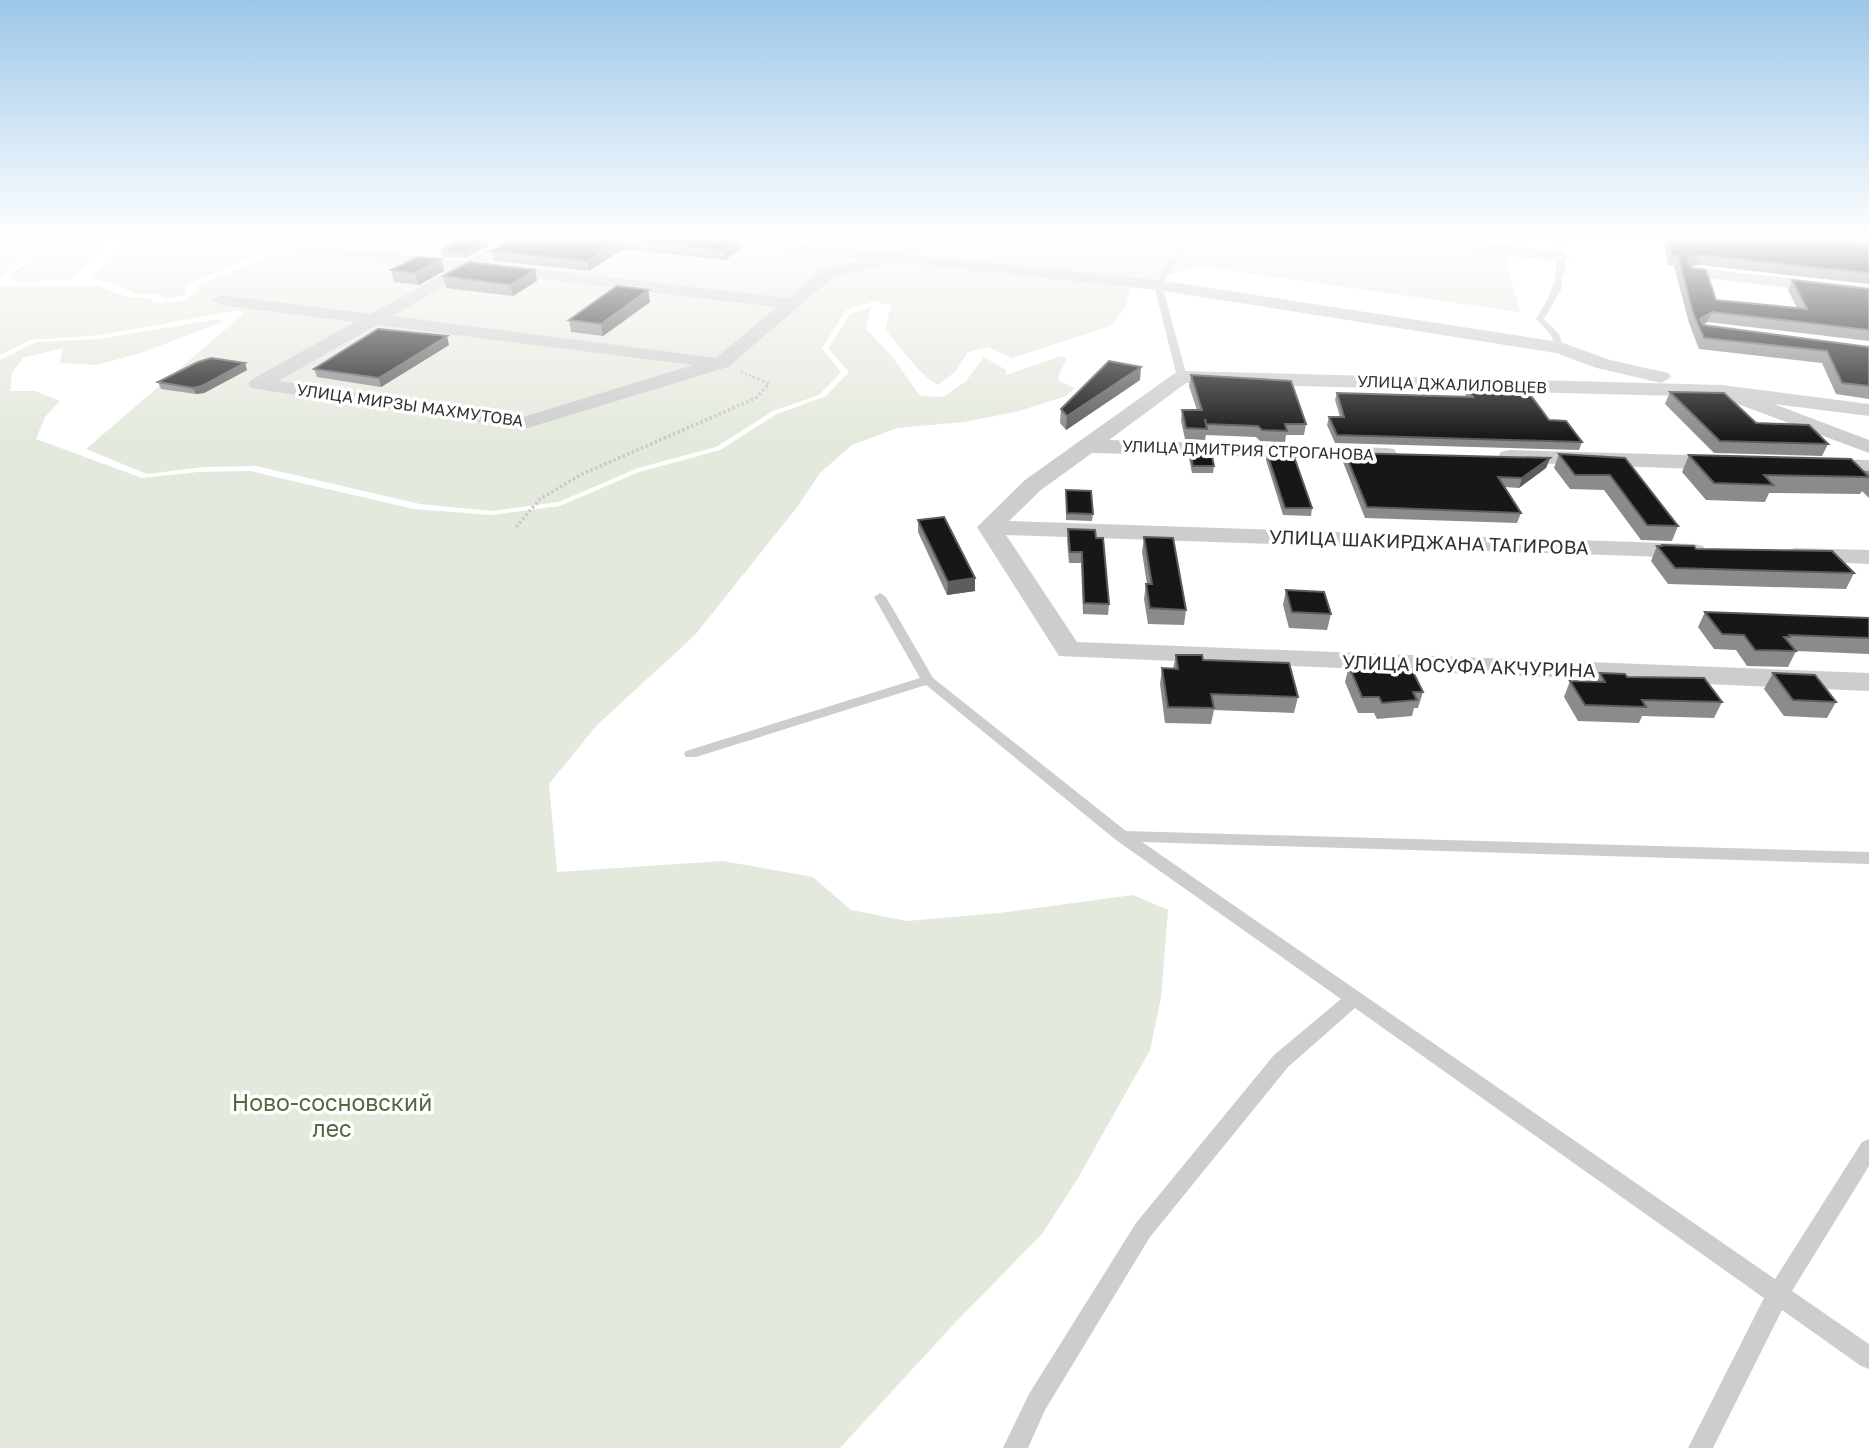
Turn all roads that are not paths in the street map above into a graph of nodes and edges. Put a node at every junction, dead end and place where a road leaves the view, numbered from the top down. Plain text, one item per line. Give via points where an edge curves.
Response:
1 (791, 303) edge
2 (250, 304) edge
3 (402, 304) edge
4 (1163, 304) edge
5 (1277, 304) edge
6 (1549, 304) edge
7 (374, 319) junction
8 (1560, 348) junction
9 (721, 363) junction
10 (1182, 377) junction
11 (1722, 391) junction
12 (1869, 410) edge
13 (1090, 446) junction
14 (1869, 447) edge
15 (1410, 455) edge
16 (1493, 457) edge
17 (1744, 464) edge
18 (1799, 466) edge
19 (1869, 467) edge
20 (989, 527) junction
21 (1715, 552) edge
22 (1771, 554) edge
23 (1869, 557) edge
24 (880, 597) dead end
25 (928, 680) junction
26 (1869, 682) edge
27 (691, 754) dead end
28 (1122, 836) junction
29 (1869, 858) edge
30 (1354, 998) junction
31 (1869, 1148) edge
32 (1778, 1294) junction
33 (1869, 1358) edge
34 (1015, 1448) edge
35 (1700, 1448) edge

1 - 9 street
2 - 7 street
3 - 7 street
4 - 10 lane
5 - 8 street
6 - 8 lane via 1540,319 1555,334
7 - 9 street
7 - 9 street, УЛИЦА МИРЗЫ МАХМУТОВА via 258,384 524,424
8 - 11 street
10 - 11 street, УЛИЦА ДЖАЛИЛОВЦЕВ
10 - 13 street
11 - 12 street
11 - 14 street
13 - 15 street, УЛИЦА ДМИТРИЯ СТРОГАНОВА
13 - 20 street via 1033,485
16 - 17 street
18 - 19 street
20 - 21 street, УЛИЦА ШАКИРДЖАНА ТАГИРОВА
20 - 26 street, УЛИЦА ЮСУФА АКЧУРИНА via 1069,650
22 - 23 street
24 - 25 lane
25 - 27 lane
25 - 28 lane
28 - 29 lane
28 - 30 lane
30 - 32 lane
30 - 34 lane via 1281,1061 1143,1230 1037,1402
31 - 32 lane
32 - 33 lane
32 - 35 lane

